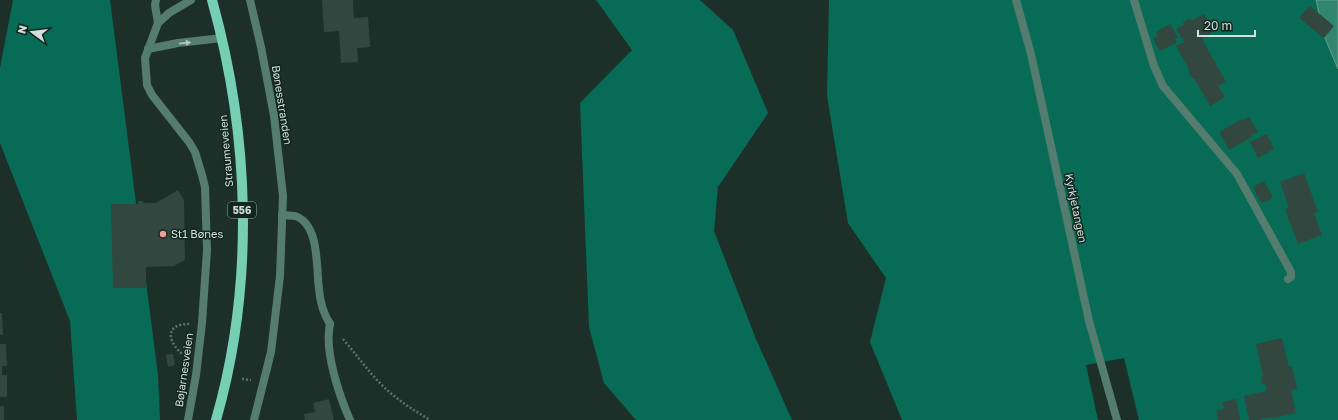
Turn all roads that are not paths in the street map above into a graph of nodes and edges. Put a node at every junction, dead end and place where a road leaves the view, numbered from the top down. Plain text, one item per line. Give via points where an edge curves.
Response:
1 (156, 0) edge
2 (191, 0) edge
3 (212, 0) edge
4 (250, 0) edge
5 (1016, 0) edge
6 (1134, 0) edge
7 (158, 23) junction
8 (222, 38) junction
9 (148, 49) junction
10 (282, 215) junction
11 (1288, 280) dead end
12 (188, 420) edge
13 (216, 420) edge
14 (254, 420) edge
15 (350, 420) edge
16 (1117, 420) edge

1 - 7 street, Bøjarnesveien
2 - 7 street, Bøjarnesveien via 168,13
3 - 8 main road, Straumeveien / 556
4 - 10 street, Bønesstranden via 274,116 283,196
5 - 16 street, Kyrkjetangen via 1031,54 1089,320
6 - 11 street via 1154,66 1163,86 1237,174 1291,272
7 - 9 street, Bøjarnesveien
9 -> 8 street
8 - 13 main road, Straumeveien / 556 via 233,94 240,151 243,222 242,267 236,325
9 - 12 street, Bøjarnesveien via 145,58 147,85 195,152 205,187 207,250 202,323
10 - 14 street, Bønesstranden via 280,276 271,352
10 - 15 street via 295,216 307,226 312,235 321,305 330,324 330,350 334,373 342,403

